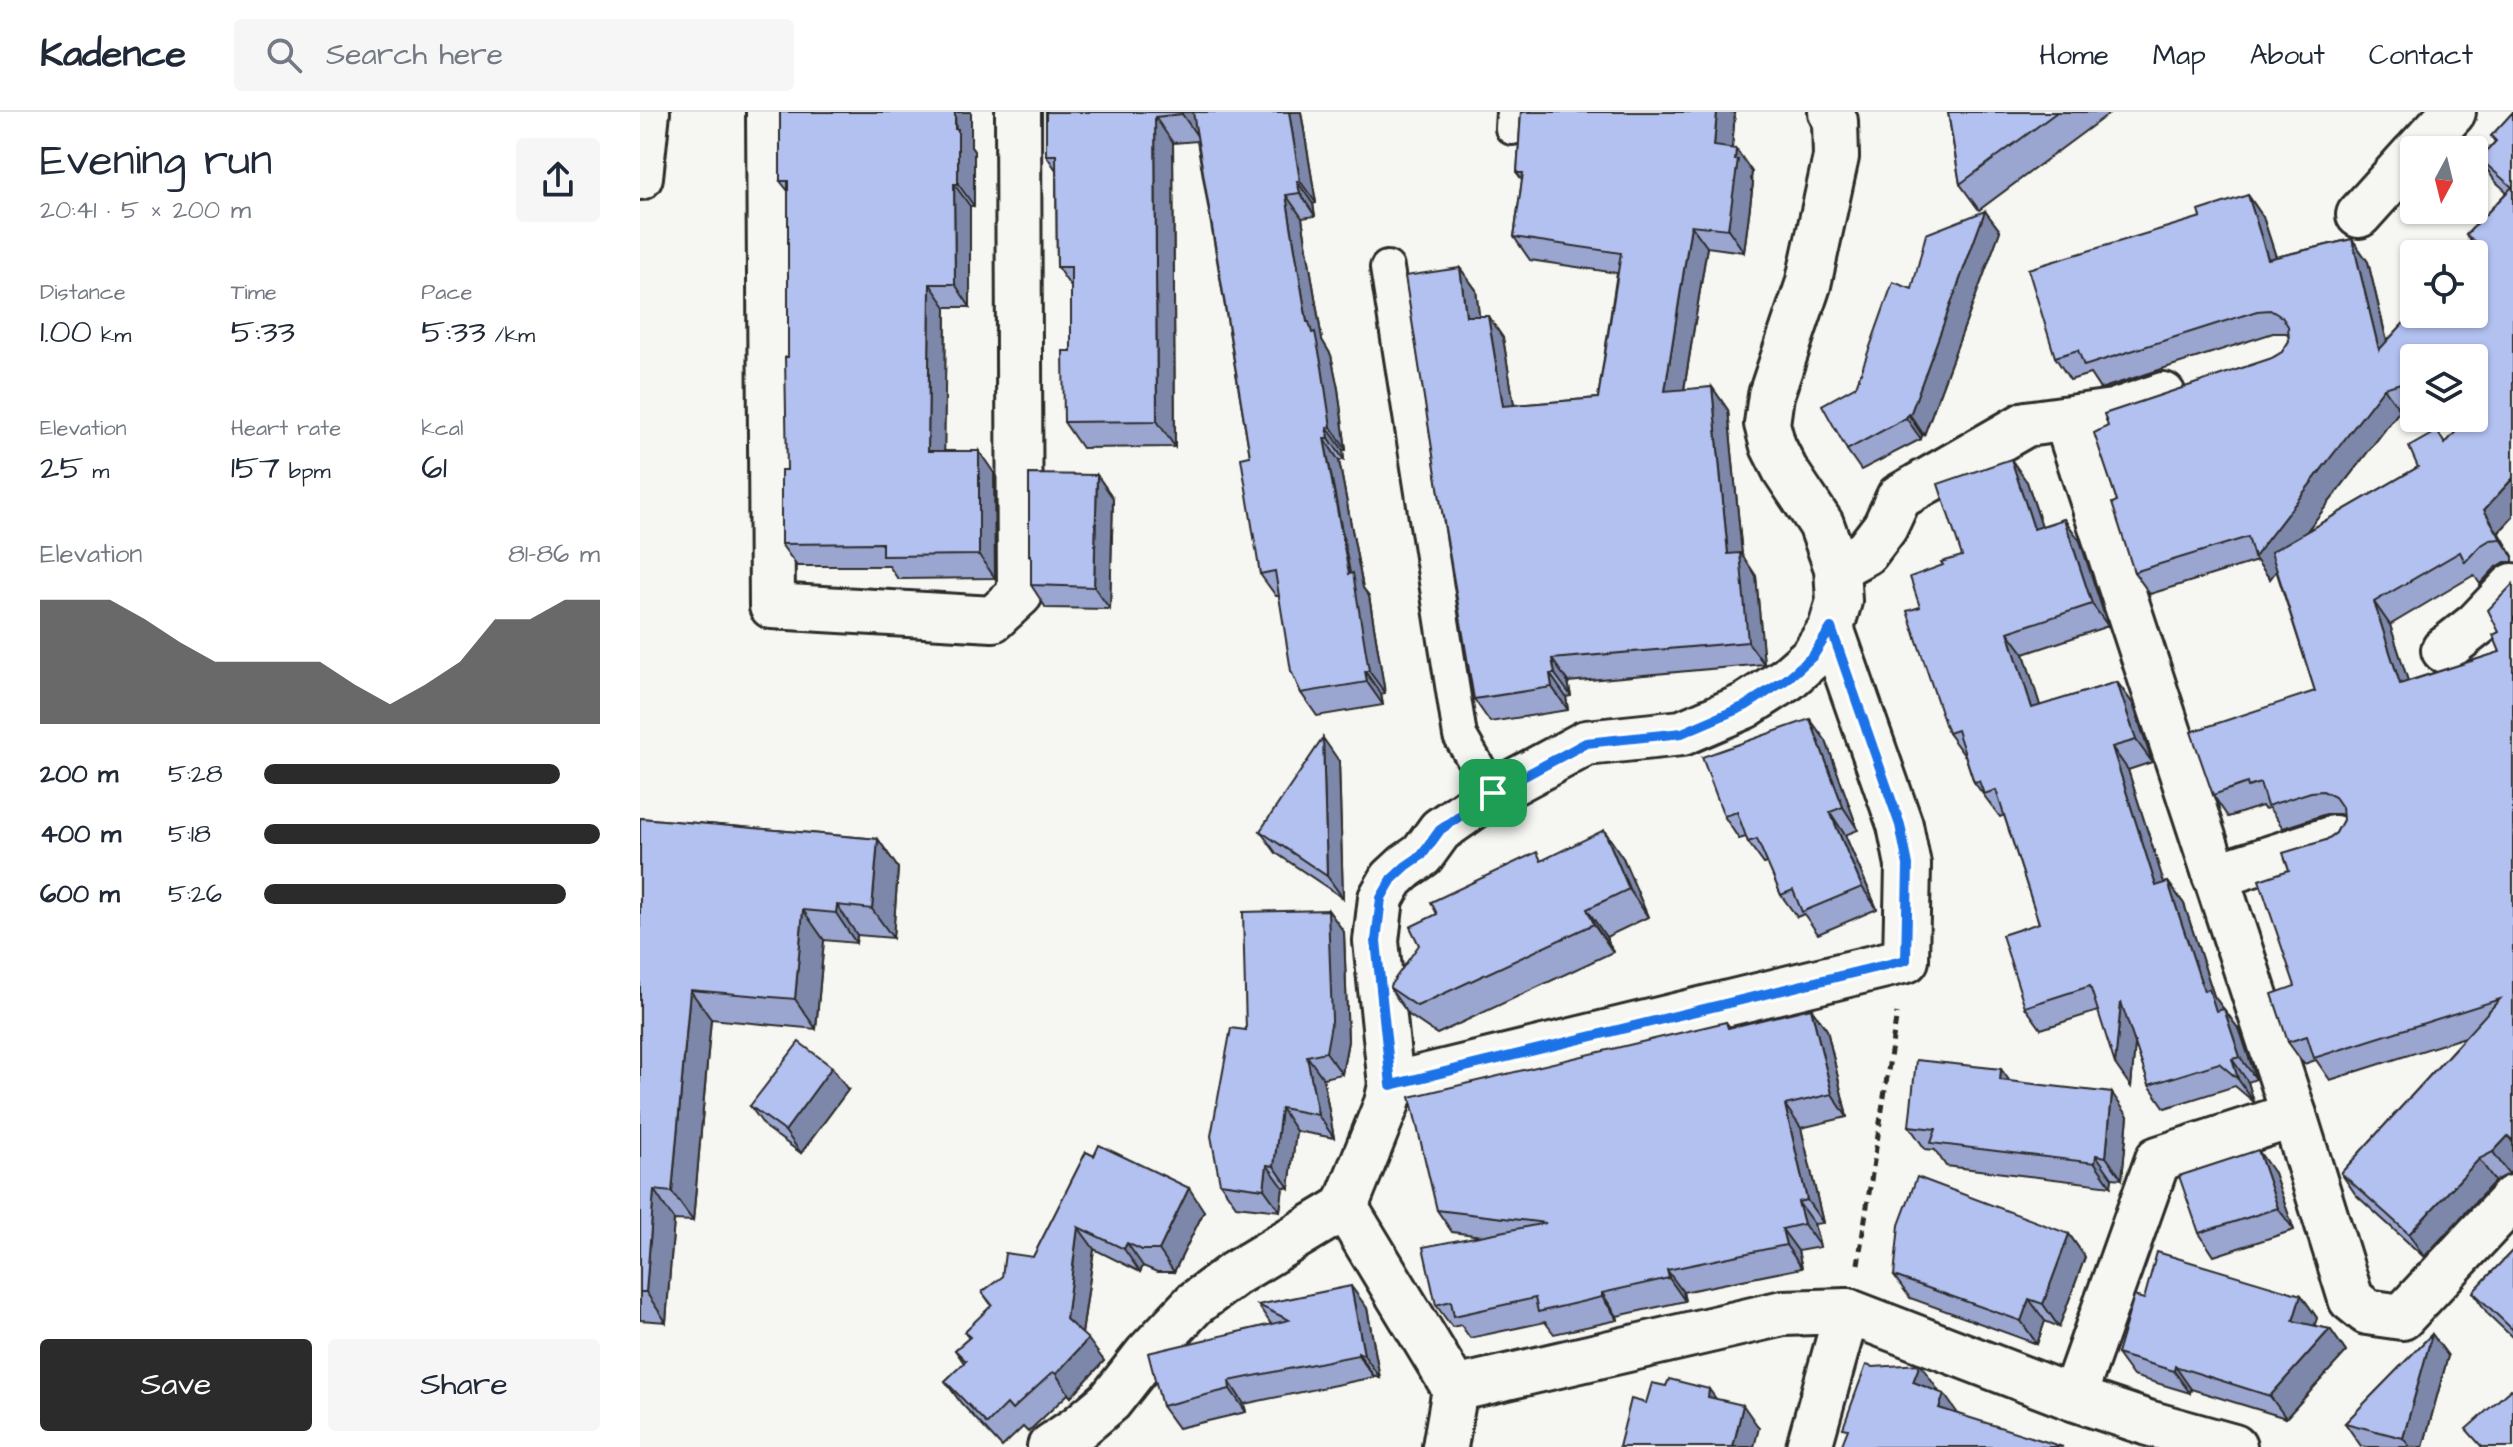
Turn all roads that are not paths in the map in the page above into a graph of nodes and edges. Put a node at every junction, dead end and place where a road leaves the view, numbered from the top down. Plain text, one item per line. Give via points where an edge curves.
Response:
1 (647, 112) edge
2 (769, 112) edge
3 (1018, 112) edge
4 (1831, 112) edge
5 (2453, 112) edge
6 (2431, 136) edge
7 (2400, 170) edge
8 (640, 177) edge
9 (2359, 215) dead end
10 (1387, 268) dead end
11 (2204, 382) edge
12 (2066, 419) junction
13 (1837, 568) junction
14 (2513, 586) edge
15 (1831, 628) junction
16 (2444, 650) dead end
17 (1493, 793) junction
18 (2334, 838) edge
19 (2215, 876) junction
20 (1391, 1085) junction
21 (2294, 1115) junction
22 (2513, 1198) edge
23 (1345, 1207) junction
24 (1852, 1292) junction
25 (1455, 1389) junction
26 (2073, 1398) junction
27 (1050, 1447) edge
28 (1445, 1447) edge
29 (1809, 1447) edge
30 (2234, 1447) edge

1 - 8 street
2 - 3 street via 772,606 993,619 1020,594
4 - 13 street via 1836,157 1808,285 1771,395 1767,424 1785,470 1821,524
5 - 6 street
7 - 9 street
10 - 17 lane via 1460,736
11 - 12 street via 2113,412
12 - 13 street via 2026,424 1899,497 1866,552
12 - 19 street
13 - 15 street via 1839,601
14 - 16 street
15 - 17 street via 1813,656 1745,706 1682,733 1586,743
15 - 20 street via 1900,825 1908,865 1906,960
17 - 20 street via 1440,830 1422,855 1392,879 1381,898 1376,941
18 - 19 street
19 - 21 street
20 - 23 street
21 - 22 street via 2351,1299 2367,1312 2402,1317
21 - 26 street via 2158,1159
23 - 25 street
23 - 27 street via 1194,1304 1110,1401
24 - 25 street via 1783,1313
24 - 26 street
24 - 29 street
25 - 28 street
26 - 30 street

